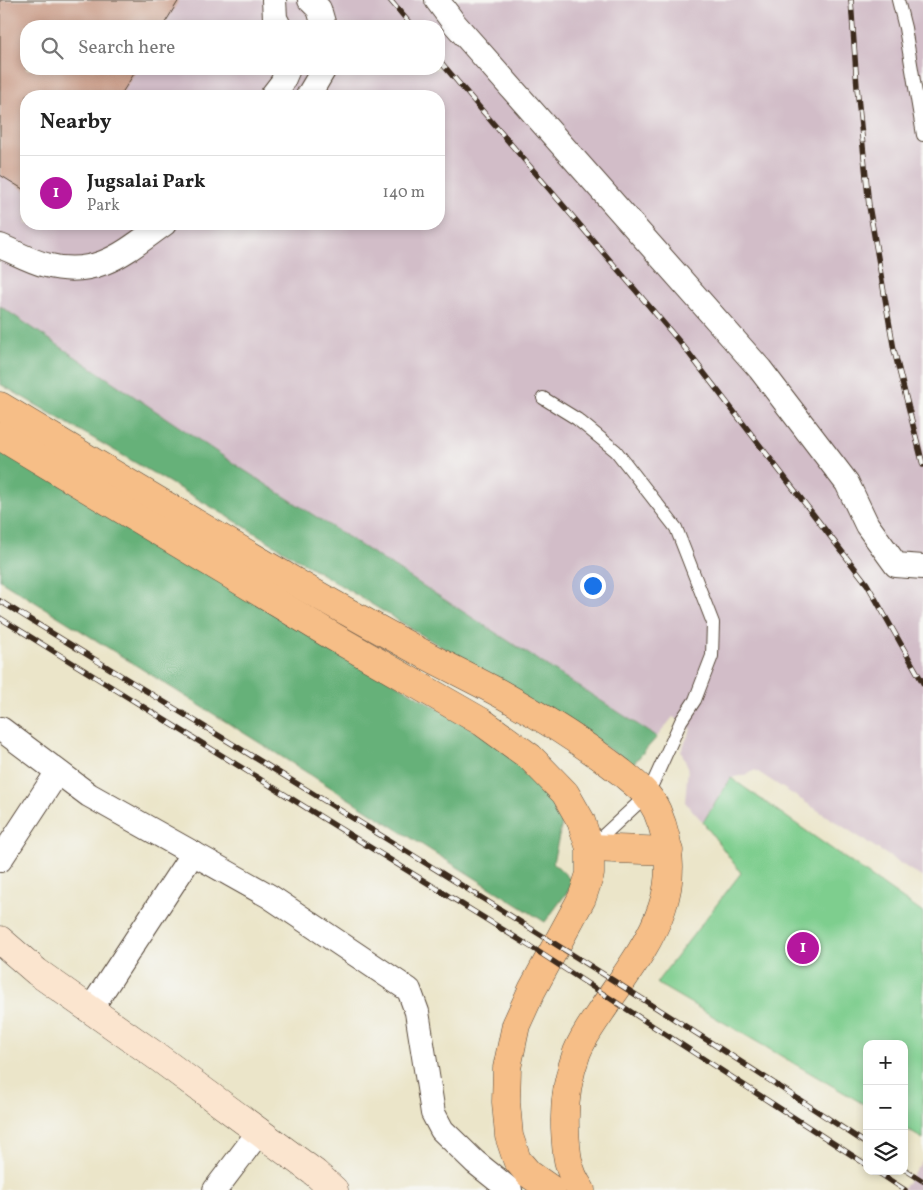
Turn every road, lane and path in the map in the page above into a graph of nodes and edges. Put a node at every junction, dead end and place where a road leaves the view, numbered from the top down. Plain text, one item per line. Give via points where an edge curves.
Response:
1 (274, 0) edge
2 (310, 0) edge
3 (437, 0) edge
4 (898, 0) edge
5 (276, 20) edge
6 (322, 20) edge
7 (285, 75) edge
8 (320, 75) edge
9 (277, 90) edge
10 (312, 90) edge
11 (923, 135) edge
12 (155, 230) edge
13 (0, 246) edge
14 (543, 398) dead end
15 (0, 406) edge
16 (0, 436) edge
17 (923, 567) edge
18 (1, 729) edge
19 (57, 773) junction
20 (648, 794) junction
21 (590, 848) junction
22 (669, 851) junction
23 (193, 853) junction
24 (0, 860) edge
25 (0, 940) edge
26 (90, 1010) junction
27 (259, 1132) junction
28 (565, 1187) edge
29 (215, 1190) edge
30 (334, 1190) edge
31 (510, 1190) edge

1 - 5 street
2 - 6 street
3 - 17 street via 760,369 847,483 867,525 896,565
4 - 11 lane
7 - 9 street
8 - 10 street
12 - 13 street via 114,259 90,267 67,269 45,265
14 - 20 lane via 577,419 616,451 676,528 713,623 712,656 695,700 681,721
15 - 20 main road via 293,581 502,695 604,759
16 - 21 main road via 482,722 530,757 565,793 582,821
18 - 19 street
19 - 23 street via 89,796
19 - 24 street
20 - 21 lane
20 - 22 main road via 658,812
21 - 22 main road
21 - 28 main road via 590,874 582,898 516,1025 507,1068 508,1128 517,1160 529,1174
22 - 28 main road via 670,878 664,906 632,966 577,1051 568,1081 564,1122
23 - 26 street
23 - 31 street via 269,896 410,990 417,1012 433,1113 442,1130
25 - 26 street via 37,972
26 - 27 street
27 - 29 street
27 - 30 street

